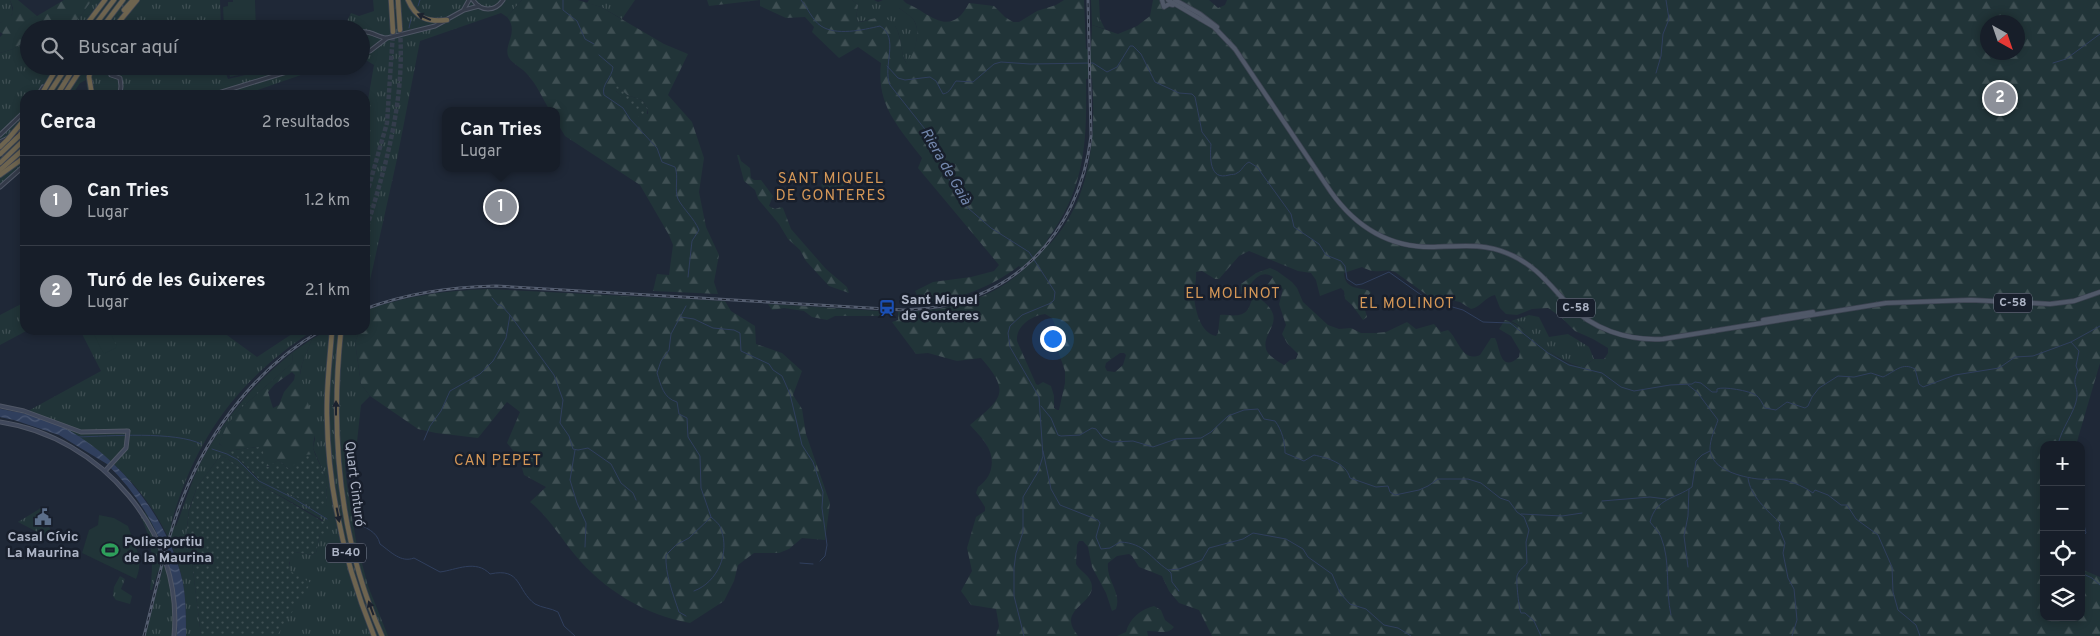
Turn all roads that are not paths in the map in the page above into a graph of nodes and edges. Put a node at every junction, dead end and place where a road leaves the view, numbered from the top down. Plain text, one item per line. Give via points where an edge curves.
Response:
1 (105, 0) edge
2 (114, 0) edge
3 (123, 0) edge
4 (133, 0) edge
5 (137, 0) edge
6 (390, 0) edge
7 (400, 0) edge
8 (408, 0) edge
9 (469, 0) edge
10 (473, 0) edge
11 (503, 0) edge
12 (1165, 0) edge
13 (1175, 0) edge
14 (479, 6) junction
15 (1182, 8) junction
16 (464, 10) junction
17 (90, 20) edge
18 (99, 20) edge
19 (108, 20) edge
20 (118, 20) edge
21 (119, 20) edge
22 (447, 20) junction
23 (400, 30) tunnel mouth
24 (393, 32) tunnel mouth
25 (370, 33) edge
26 (373, 35) junction
27 (387, 38) junction
28 (374, 47) junction
29 (370, 51) edge
30 (53, 75) edge
31 (60, 75) edge
32 (69, 75) edge
33 (77, 75) edge
34 (89, 75) edge
35 (111, 75) dead end
36 (277, 75) edge
37 (43, 90) edge
38 (51, 90) edge
39 (60, 90) edge
40 (67, 90) edge
41 (91, 90) edge
42 (121, 90) edge
43 (228, 90) edge
44 (20, 116) edge
45 (20, 130) edge
46 (20, 131) edge
47 (0, 135) edge
48 (20, 135) edge
49 (0, 142) edge
50 (20, 144) edge
51 (0, 147) edge
52 (20, 152) edge
53 (0, 154) edge
54 (20, 161) edge
55 (0, 163) edge
56 (0, 170) edge
57 (20, 170) edge
58 (0, 175) edge
59 (0, 187) edge
60 (2100, 291) edge
61 (332, 335) edge
62 (341, 335) edge
63 (0, 406) edge
64 (0, 422) edge
65 (105, 471) junction
66 (174, 636) edge
67 (374, 636) edge
68 (382, 636) edge

1 - 17 highway
2 - 18 highway
3 - 19 highway
4 - 20 highway
5 - 21 highway
6 - 24 highway
7 - 23 highway
22 -> 8 highway via 424,20
9 - 16 street
10 - 14 street
11 - 14 street via 492,9
12 - 15 main road, C-58
12 - 15 main road via 1164,7 1171,4
13 - 60 main road, C-58 via 1211,22 1237,47 1334,191 1360,221 1381,234 1410,243 1481,244 1508,250 1539,268 1584,314 1618,332 1663,337 1886,301 1971,298 2050,302
14 - 16 street
15 - 60 main road, C-58 via 1214,28 1235,49 1344,209 1358,223 1385,239 1409,246 1481,246 1507,253 1537,270 1582,316 1598,327 1618,334 1663,340 1886,304 1971,300 2050,304
16 - 22 street
22 - 27 street via 430,28
25 - 26 street
26 - 27 street
26 - 28 street
27 - 28 street
28 - 29 street
30 - 37 highway
31 - 38 highway
32 - 39 highway
33 - 40 highway
34 - 41 highway
35 - 42 street via 120,78
36 - 43 street
44 - 47 street
45 - 49 street
46 - 51 highway, bridge
48 - 53 highway, bridge
50 - 55 highway
52 - 56 highway
54 - 58 highway
57 - 59 street
61 -> 67 highway, Quart Cinturó / B-40 via 327,417 332,481 349,566
68 -> 62 highway, Quart Cinturó / B-40 via 356,563 340,486 336,417
63 - 65 main road via 42,416 76,431 128,432 125,449
64 - 65 main road via 53,438
65 - 66 main road via 136,504 158,542 171,586

